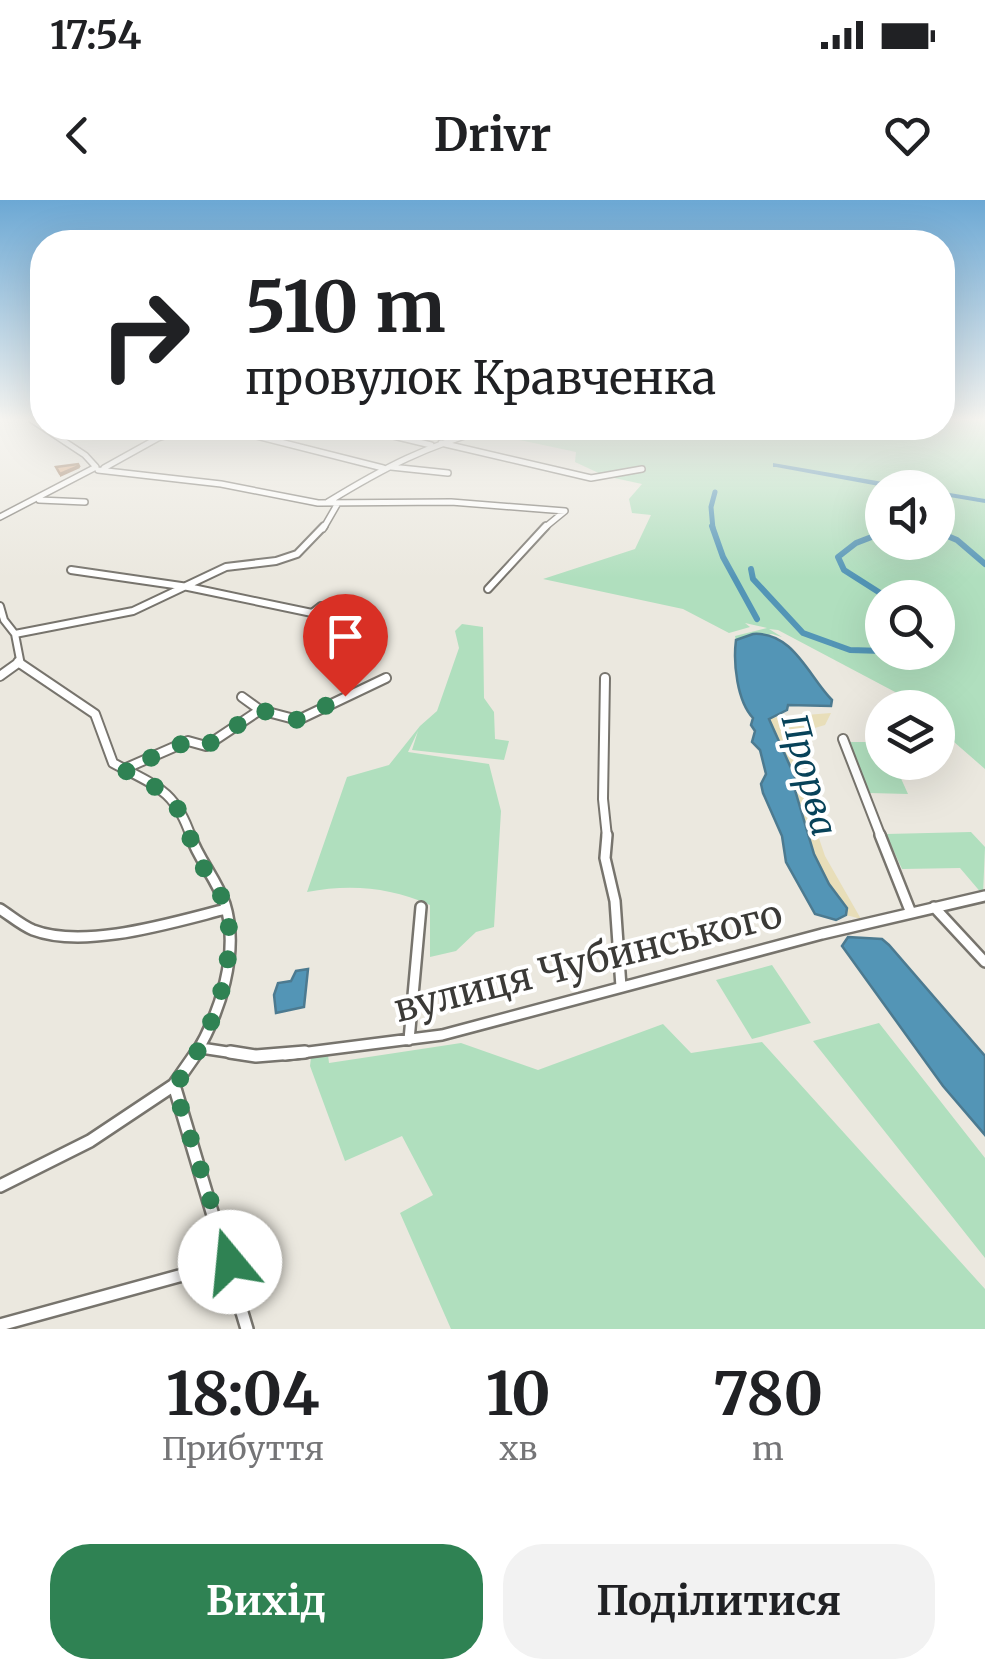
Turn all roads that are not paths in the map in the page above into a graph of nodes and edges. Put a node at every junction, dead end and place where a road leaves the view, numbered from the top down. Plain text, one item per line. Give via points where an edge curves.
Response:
1 (91, 473) edge
2 (120, 473) edge
3 (375, 473) edge
4 (568, 473) edge
5 (621, 473) edge
6 (36, 500) junction
7 (84, 502) dead end
8 (328, 503) junction
9 (338, 503) junction
10 (0, 518) edge
11 (71, 570) dead end
12 (188, 587) junction
13 (488, 588) dead end
14 (0, 606) edge
15 (321, 606) dead end
16 (2, 622) edge
17 (15, 634) junction
18 (18, 664) junction
19 (0, 676) edge
20 (386, 678) dead end
21 (605, 678) dead end
22 (242, 697) dead end
23 (260, 710) junction
24 (843, 738) dead end
25 (124, 770) junction
26 (985, 896) edge
27 (421, 907) dead end
28 (934, 907) junction
29 (0, 909) edge
30 (226, 910) junction
31 (911, 912) junction
32 (985, 962) edge
33 (622, 987) junction
34 (409, 1040) junction
35 (201, 1048) junction
36 (174, 1086) junction
37 (0, 1186) edge
38 (230, 1262) junction
39 (0, 1325) edge
40 (246, 1329) edge

1 - 6 street
2 - 8 street
3 - 8 street
4 - 5 street via 591,478
6 - 7 street
6 - 10 street
8 - 9 street
9 - 12 street via 320,535 298,554 234,565
9 - 13 street via 563,509
11 - 12 street
12 - 15 street via 312,613
12 - 17 street via 132,611
14 - 16 street
16 - 17 street
17 - 18 street
18 - 19 street
18 - 25 street via 95,714 106,756
20 - 23 street via 298,720
21 - 33 street via 605,858
22 - 23 street
23 - 25 street via 206,746 188,741
24 - 31 street
25 - 30 street via 171,796
26 - 28 street, вулиця Чубинського
27 - 34 street
28 - 31 street, вулиця Чубинського
28 - 32 street
29 - 30 street via 34,931 68,935
30 - 35 street via 232,937
31 - 33 street, вулиця Чубинського
33 - 34 street, вулиця Чубинського
34 - 35 street, вулиця Чубинського via 270,1055
35 - 36 street
36 - 37 street via 72,1154
36 - 38 street
38 - 39 street
38 - 40 street

